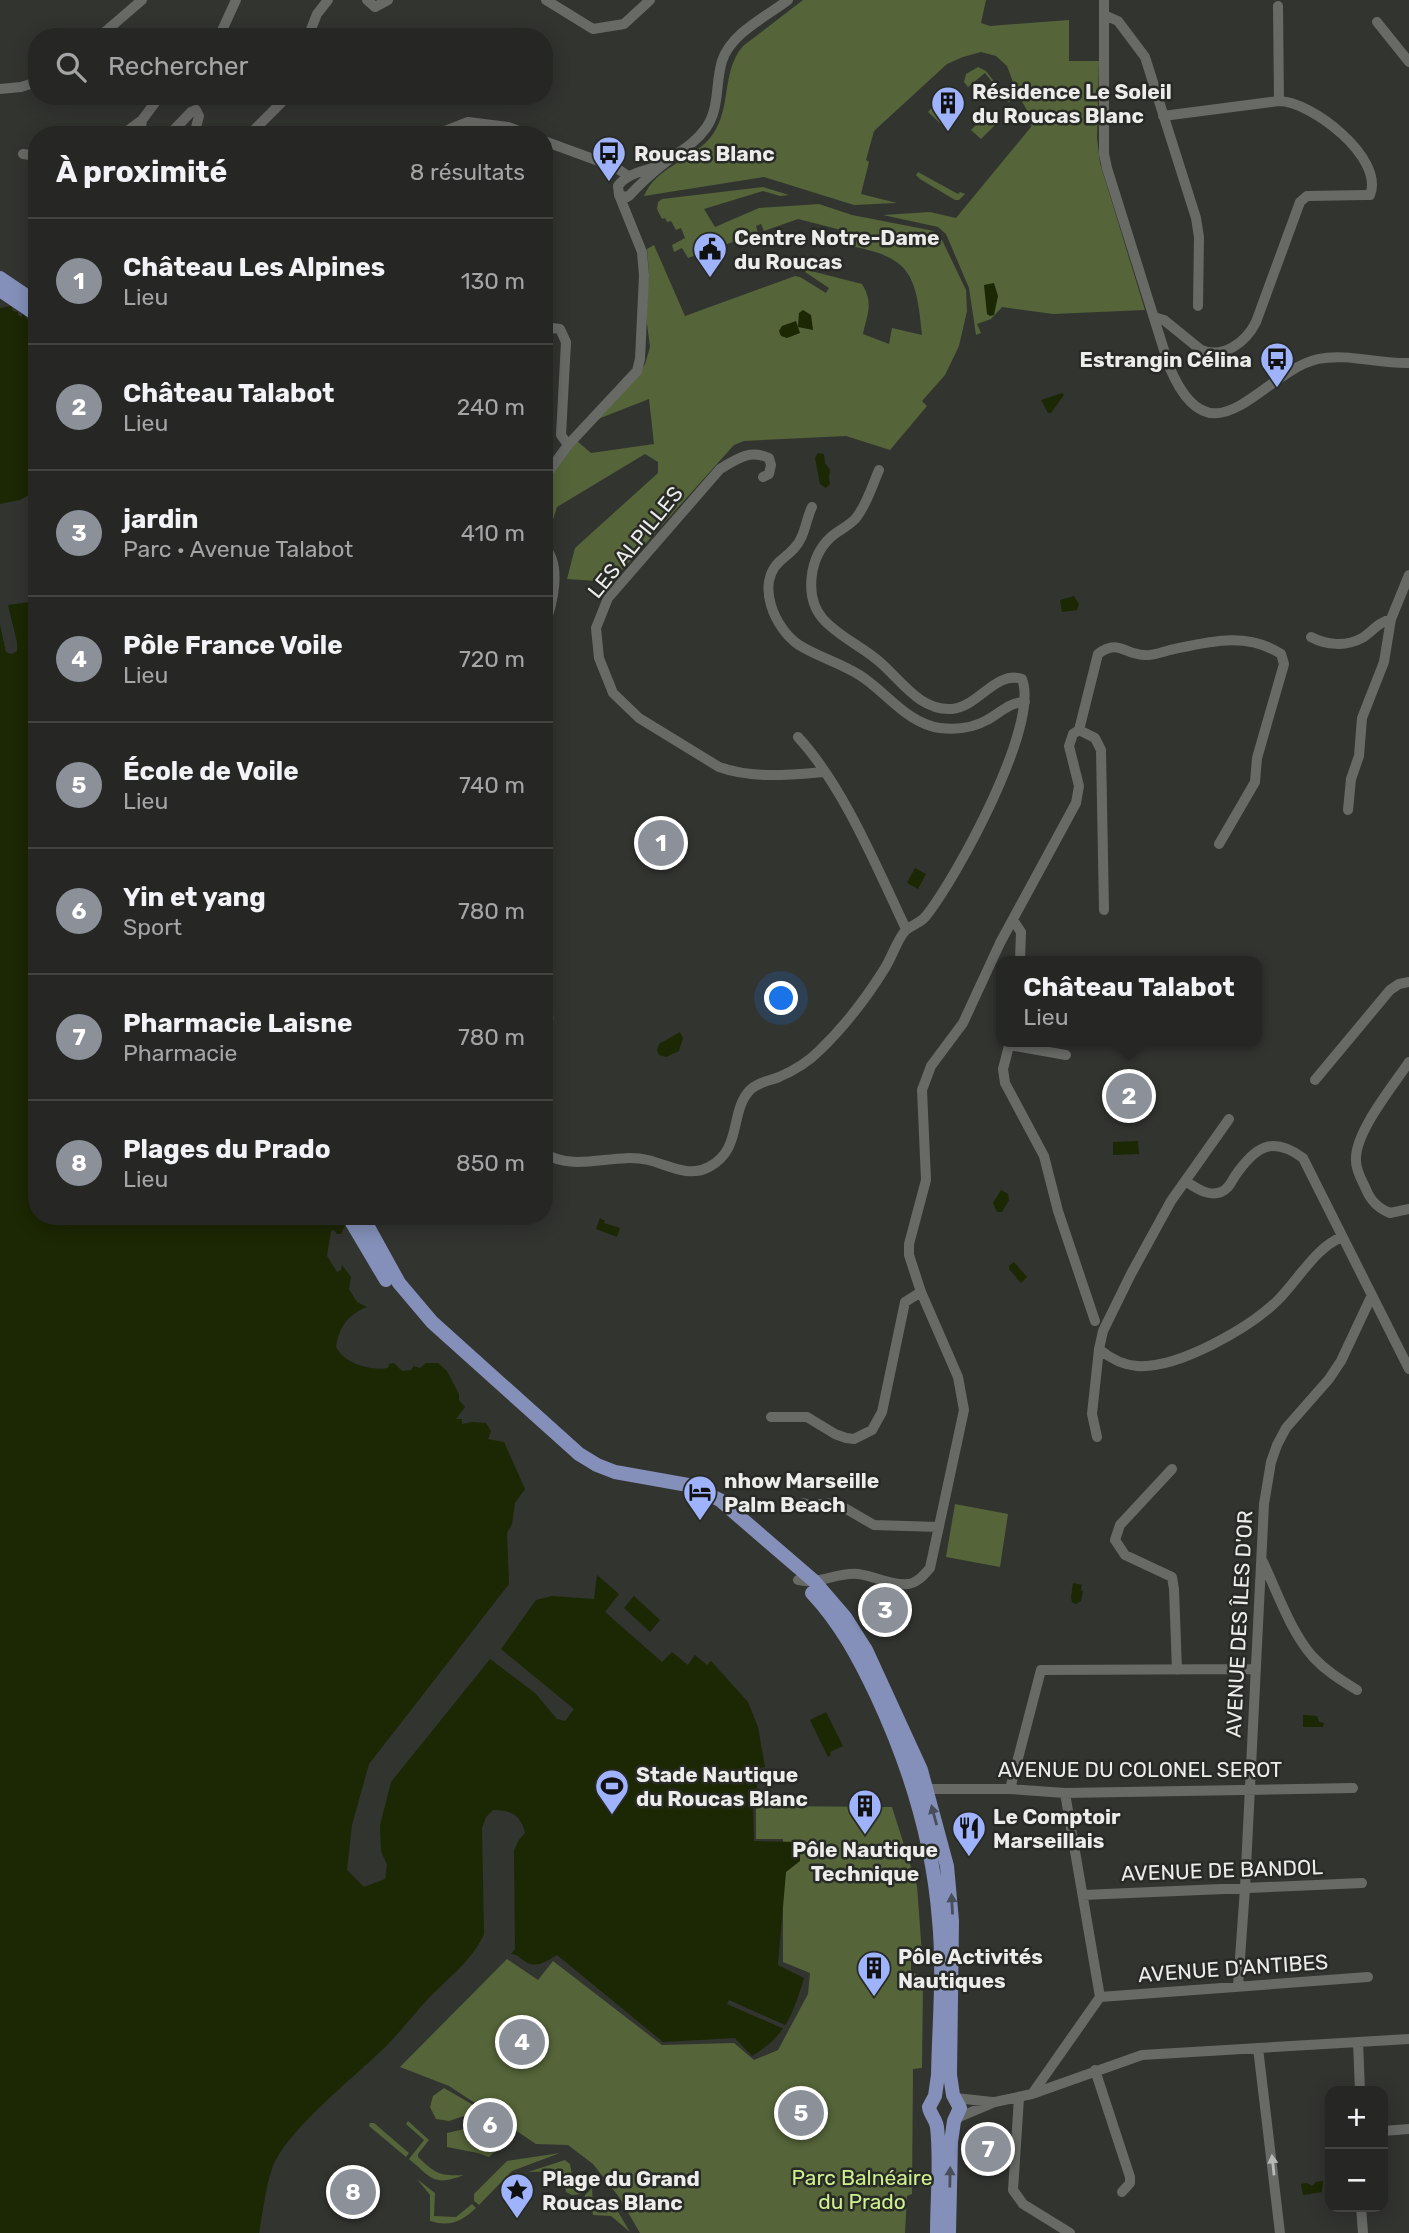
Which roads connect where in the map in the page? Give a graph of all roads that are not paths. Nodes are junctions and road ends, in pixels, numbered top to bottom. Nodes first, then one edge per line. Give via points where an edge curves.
1 (142, 0) edge
2 (236, 0) edge
3 (328, 0) edge
4 (367, 0) edge
5 (388, 0) edge
6 (546, 0) edge
7 (650, 0) edge
8 (788, 0) edge
9 (1104, 0) edge
10 (1278, 6) dead end
11 (1104, 15) junction
12 (1377, 22) dead end
13 (109, 28) edge
14 (223, 28) edge
15 (312, 28) edge
16 (1409, 62) edge
17 (28, 85) edge
18 (0, 89) edge
19 (1279, 101) junction
20 (153, 105) edge
21 (279, 105) edge
22 (1163, 116) junction
23 (142, 120) junction
24 (134, 126) edge
25 (141, 126) edge
26 (178, 126) edge
27 (196, 126) edge
28 (258, 126) edge
29 (458, 126) edge
30 (500, 126) edge
31 (553, 144) edge
32 (23, 154) dead end
33 (28, 155) edge
34 (663, 164) junction
35 (628, 176) junction
36 (619, 195) junction
37 (0, 278) edge
38 (0, 290) edge
39 (28, 297) edge
40 (1198, 306) dead end
41 (28, 309) edge
42 (1154, 317) junction
43 (553, 328) edge
44 (1409, 363) edge
45 (568, 445) junction
46 (553, 466) edge
47 (879, 470) dead end
48 (763, 477) dead end
49 (812, 507) dead end
50 (1409, 575) edge
51 (1391, 619) junction
52 (1311, 637) dead end
53 (1025, 702) junction
54 (1079, 730) junction
55 (798, 737) dead end
56 (824, 772) junction
57 (1348, 810) dead end
58 (1219, 844) dead end
59 (1104, 910) dead end
60 (1013, 920) junction
61 (906, 929) junction
62 (1000, 943) junction
63 (1020, 956) edge
64 (1409, 982) edge
65 (1008, 1047) edge
66 (1025, 1047) edge
67 (1066, 1055) dead end
68 (1409, 1062) edge
69 (1315, 1080) dead end
70 (1229, 1119) dead end
71 (553, 1157) edge
72 (1185, 1181) junction
73 (1409, 1209) edge
74 (362, 1225) edge
75 (362, 1225) edge
76 (1342, 1237) junction
77 (920, 1292) junction
78 (1372, 1295) junction
79 (1095, 1321) dead end
80 (1099, 1349) junction
81 (1409, 1369) edge
82 (771, 1417) dead end
83 (1097, 1437) dead end
84 (1172, 1469) dead end
85 (803, 1503) dead end
86 (939, 1527) junction
87 (1261, 1557) junction
88 (798, 1580) junction
89 (814, 1581) junction
90 (1255, 1669) junction
91 (1177, 1670) junction
92 (1357, 1690) dead end
93 (920, 1788) junction
94 (1353, 1788) dead end
95 (1010, 1789) junction
96 (1249, 1790) junction
97 (1065, 1793) junction
98 (1362, 1883) dead end
99 (1245, 1888) junction
100 (1083, 1895) junction
101 (1368, 1977) dead end
102 (1238, 1986) junction
103 (1100, 1997) junction
104 (1409, 2039) edge
105 (1358, 2042) junction
106 (1261, 2047) junction
107 (1056, 2062) junction
108 (1095, 2070) junction
109 (1062, 2083) junction
110 (1360, 2086) edge
111 (1032, 2094) junction
112 (935, 2096) junction
113 (954, 2097) junction
114 (1019, 2098) junction
115 (995, 2102) junction
116 (956, 2119) junction
117 (936, 2122) junction
118 (1409, 2129) edge
119 (1388, 2131) edge
120 (1122, 2192) dead end
121 (1361, 2212) edge
122 (937, 2233) edge
123 (949, 2233) edge
124 (1070, 2233) edge
125 (1280, 2233) edge
126 (1363, 2233) edge

1 - 13 street
2 - 14 street
3 - 15 street
4 - 5 street via 375,7
6 - 7 street via 593,29 624,24
8 - 34 street via 729,48 720,68 712,118 696,140
9 - 11 street
10 - 19 street
11 - 22 street via 1118,21 1142,51
11 - 42 street via 1104,154
12 - 16 street
17 - 18 street
19 - 22 street
19 - 42 street via 1303,108 1358,149 1371,172 1370,195 1307,196 1300,202 1252,331 1226,351 1201,350
20 - 23 street
21 - 28 street
22 - 40 street via 1196,218
23 - 24 street
23 - 25 street
26 - 27 street via 196,110
29 - 30 street via 468,122
31 - 35 street
32 - 33 street
34 - 35 street
34 - 36 street via 630,195
35 - 36 street via 618,186
36 - 45 street via 642,252 640,359 636,371
37 - 39 main road
38 - 41 main road
42 - 44 street via 1177,385 1189,401 1209,412 1236,409 1297,368 1320,359
43 - 45 street via 560,329 566,342 561,435
45 - 46 street
47 - 53 street via 854,521 819,550 812,574 812,604 834,630 883,664 920,701 953,709 970,704 1004,678 1014,676 1026,689
48 - 56 street, LES ALPILLES via 771,465 761,454 741,456 720,468 608,598 596,628 600,658 613,693 626,708 719,767 763,776
49 - 53 street via 802,538 780,561 770,586 771,609 791,639 857,673 900,709 928,725 975,726 1008,706
50 - 51 street
51 - 52 street via 1345,644
51 - 57 street via 1384,662 1362,718
53 - 61 street via 1008,767 947,887 924,919
54 - 58 street via 1098,654 1106,648 1144,656 1227,638 1269,646 1281,654 1284,664 1255,782
54 - 59 street via 1095,738 1101,750
54 - 60 street via 1069,746 1079,786 1076,803
55 - 56 street
56 - 61 street
60 - 62 street
60 - 63 street via 1021,932
61 - 71 street via 871,990 819,1051 745,1096 732,1142 717,1163 688,1172 630,1158 567,1163
62 - 63 street via 1011,941
62 - 77 street via 963,1023 932,1066 922,1090 926,1180 909,1244
64 - 69 street via 1390,990
65 - 79 street via 1005,1083 1044,1156
66 - 67 street
68 - 73 street via 1368,1124 1356,1160 1373,1202 1390,1213
70 - 72 street
72 - 76 street via 1203,1192 1219,1193 1228,1188 1254,1151 1273,1145 1290,1148 1303,1158
72 - 80 street via 1131,1274
74 - 88 main road via 391,1287 426,1329 573,1462 613,1481 702,1501
75 - 89 main road via 432,1322 579,1454 615,1472 706,1492
76 - 78 street
76 - 80 street via 1326,1246 1264,1312 1233,1334 1193,1353 1140,1367 1111,1359
77 - 82 street via 905,1302 881,1412 872,1430 846,1438 807,1417
77 - 86 street via 958,1377 964,1410
78 - 81 street
78 - 87 street, AVENUE DES ÎLES D'OR via 1329,1379 1276,1445 1264,1504
80 - 83 street via 1092,1415
84 - 91 street via 1120,1525 1115,1540 1125,1555 1171,1577
85 - 86 street via 836,1503 874,1525
86 - 89 street via 930,1568 911,1584 858,1574
87 - 90 street, AVENUE DES ÎLES D'OR
87 - 92 street via 1312,1656
88 - 89 street
88 - 93 main road via 853,1647
89 - 93 main road via 866,1650 908,1738
90 - 91 street
90 - 96 street, AVENUE DES ÎLES D'OR
91 - 95 street via 1041,1670
93 - 95 street, AVENUE DU COLONEL SEROT
93 - 112 main road via 940,1922
113 -> 93 main road via 950,2075 951,1895 947,1866
94 - 96 street, AVENUE DU COLONEL SEROT
95 - 97 street, AVENUE DU COLONEL SEROT
96 - 97 street, AVENUE DU COLONEL SEROT
96 - 99 street, AVENUE DES ÎLES D'OR
97 - 100 street
98 - 99 street, AVENUE DE BANDOL
99 - 100 street, AVENUE DE BANDOL
99 - 102 street, AVENUE DES ÎLES D'OR
100 - 103 street
101 - 102 street, AVENUE D'ANTIBES
102 - 103 street, AVENUE D'ANTIBES
103 - 107 street
104 - 105 street
105 - 106 street
105 - 110 street
106 - 108 street via 1155,2053
125 -> 106 street via 1261,2084
107 - 109 street
107 - 111 street
108 - 109 street
108 - 120 street via 1130,2177
109 - 111 street
111 - 114 street
112 - 113 main road via 946,2093
112 - 117 main road via 929,2107
113 - 115 street
113 - 116 main road via 960,2108
114 - 115 street
114 - 124 street via 1013,2190 1023,2204
115 - 116 street
116 - 117 main road
123 -> 116 main road via 951,2142
117 - 122 main road
118 - 119 street
121 - 126 street

